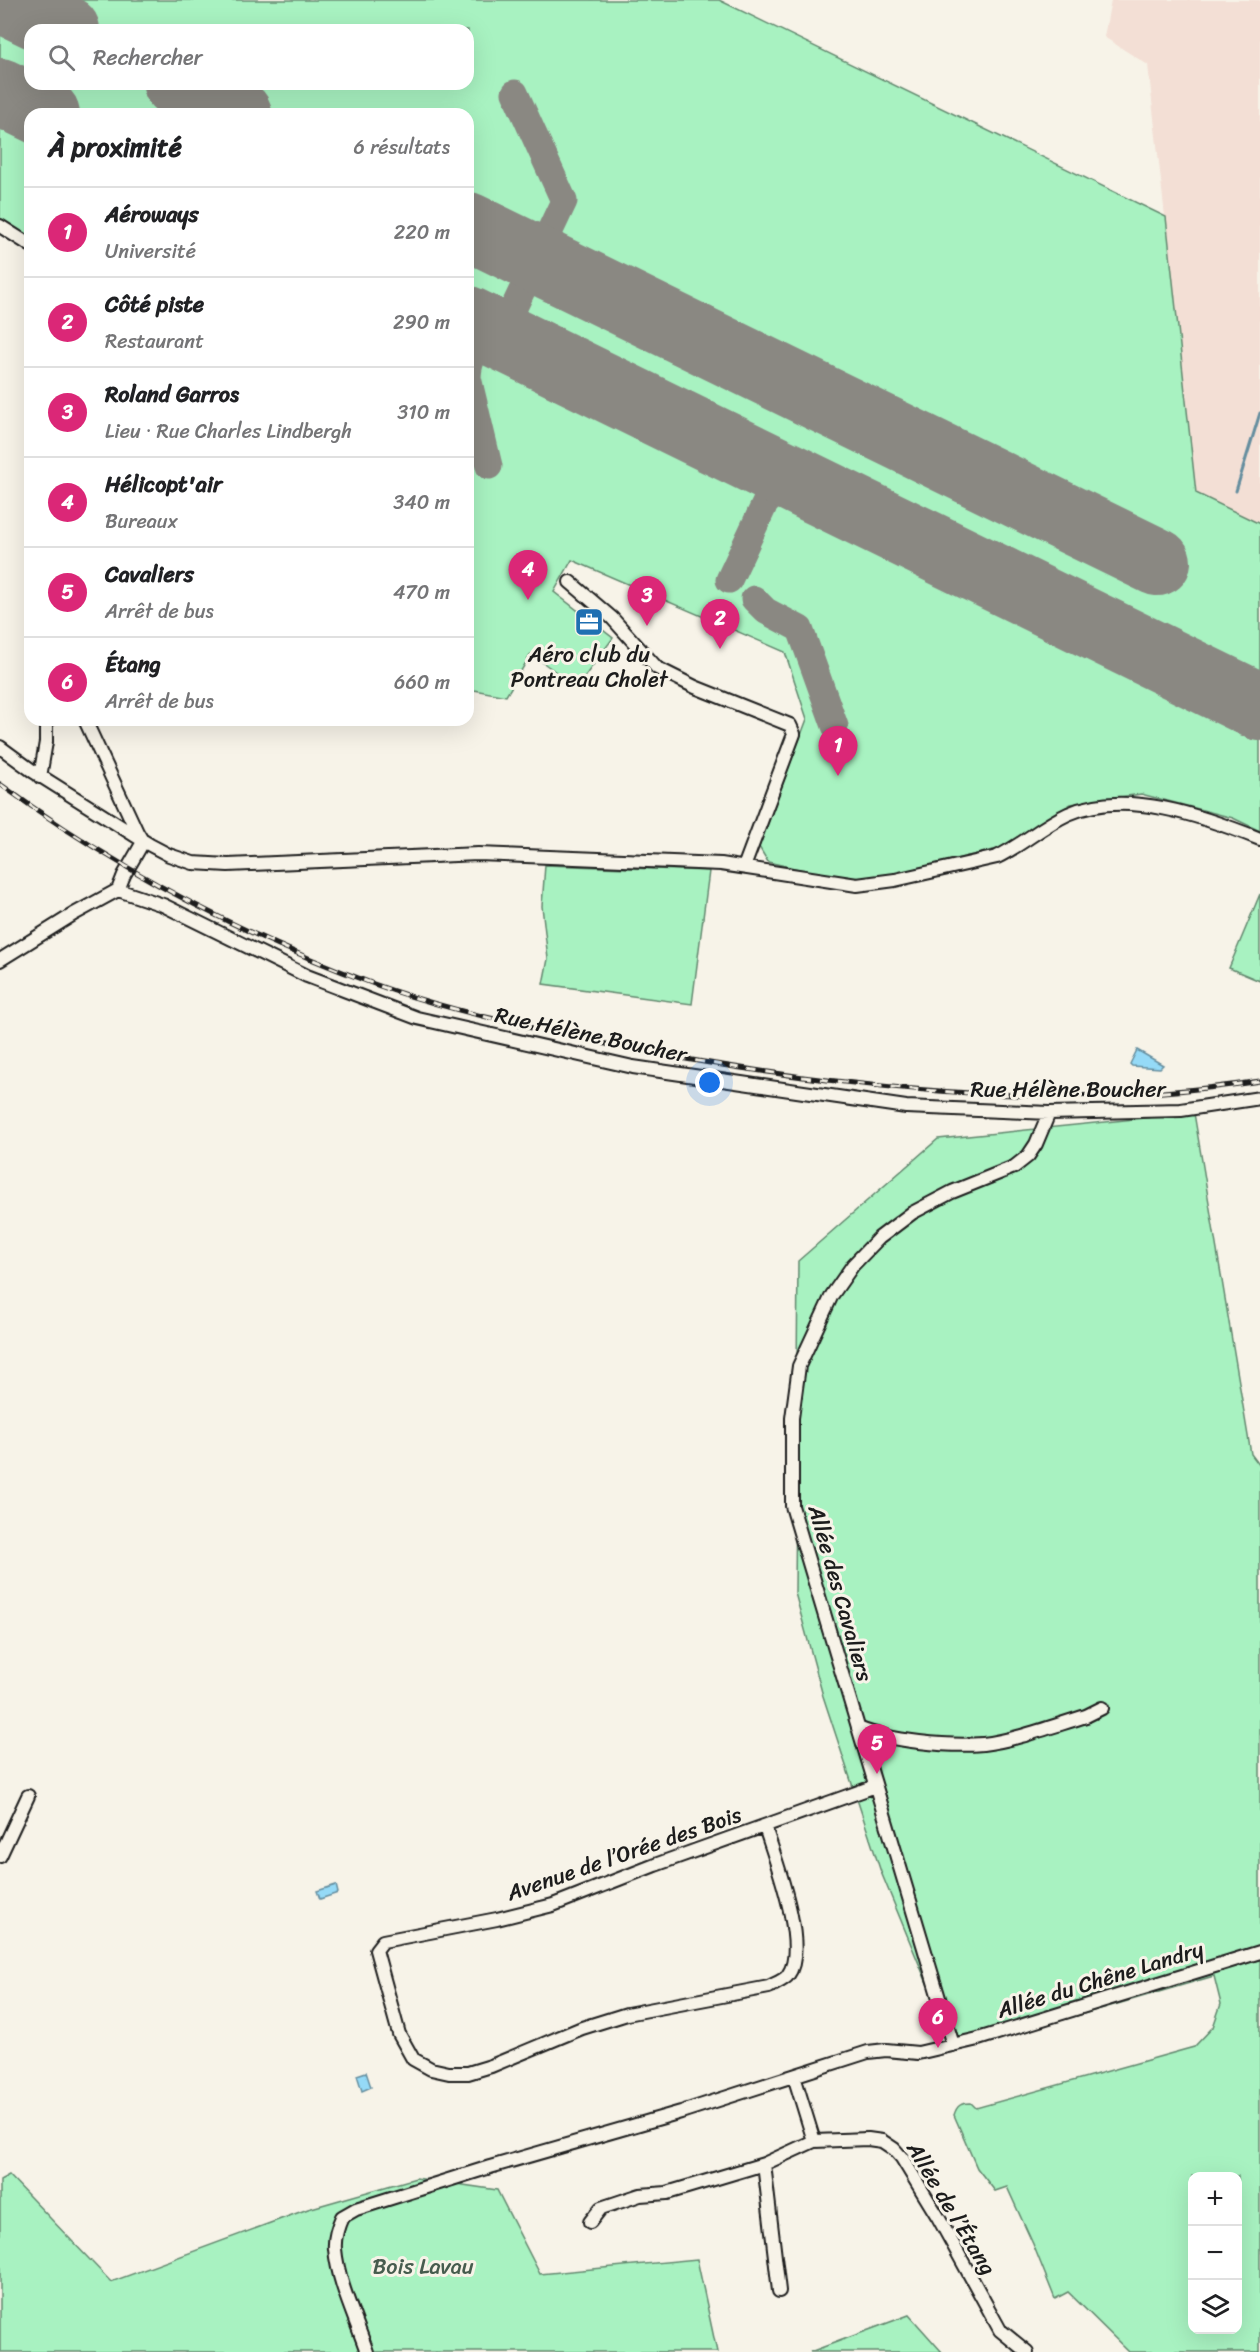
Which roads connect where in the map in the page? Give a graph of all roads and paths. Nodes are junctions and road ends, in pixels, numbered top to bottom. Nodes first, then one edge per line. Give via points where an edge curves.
1 (0, 226) edge
2 (24, 241) edge
3 (570, 582) dead end
4 (46, 726) edge
5 (87, 726) edge
6 (0, 747) edge
7 (40, 777) junction
8 (1260, 839) edge
9 (143, 842) junction
10 (744, 867) junction
11 (118, 890) junction
12 (0, 960) edge
13 (1260, 1098) edge
14 (1049, 1113) junction
15 (1102, 1708) dead end
16 (858, 1728) junction
17 (874, 1784) junction
18 (28, 1796) dead end
19 (765, 1827) junction
20 (0, 1856) edge
21 (1260, 1952) edge
22 (953, 2045) junction
23 (794, 2076) junction
24 (814, 2140) junction
25 (764, 2164) junction
26 (590, 2222) dead end
27 (779, 2291) dead end
28 (367, 2352) edge
29 (1027, 2352) edge

1 - 2 street
3 - 10 street via 612,618 657,668 790,724 794,734
4 - 7 street
5 - 9 street
6 - 7 street
7 - 9 street
8 - 10 street via 1225,825 1156,807 1107,803 1056,820 996,857 895,880 857,885 832,883
9 - 10 street via 193,863 228,865 478,854
9 - 11 street
11 - 12 street
11 - 14 street, Rue Hélène Boucher via 163,905 308,976 417,1018 633,1067 906,1107
13 - 14 street, Rue Hélène Boucher via 1181,1110
14 - 16 street, Allée des Cavaliers via 1036,1144 1014,1167 951,1192 912,1213 859,1258 832,1295 799,1366 792,1419 792,1506
15 - 16 street via 983,1744 908,1740
16 - 17 street, Allée des Cavaliers
17 - 19 street, Avenue de l’Orée des Bois
17 - 22 street, Allée des Cavaliers
18 - 20 street
19 - 19 street, Avenue de l’Orée des Bois via 553,1905 383,1941 376,1950 399,2034 413,2059 431,2069 468,2073 627,2014 769,1987 788,1975 794,1958 795,1928
21 - 22 street, Allée du Chêne Landry
22 - 23 street, Allée du Chêne Landry via 918,2053 868,2052
23 - 24 street
23 - 28 street, Allée du Chêne Landry via 419,2189 342,2217 335,2247
24 - 25 street
24 - 29 street, Allée de l’Étang via 868,2139 882,2141 894,2149 938,2217 1000,2330
25 - 26 street via 601,2208
25 - 27 street

